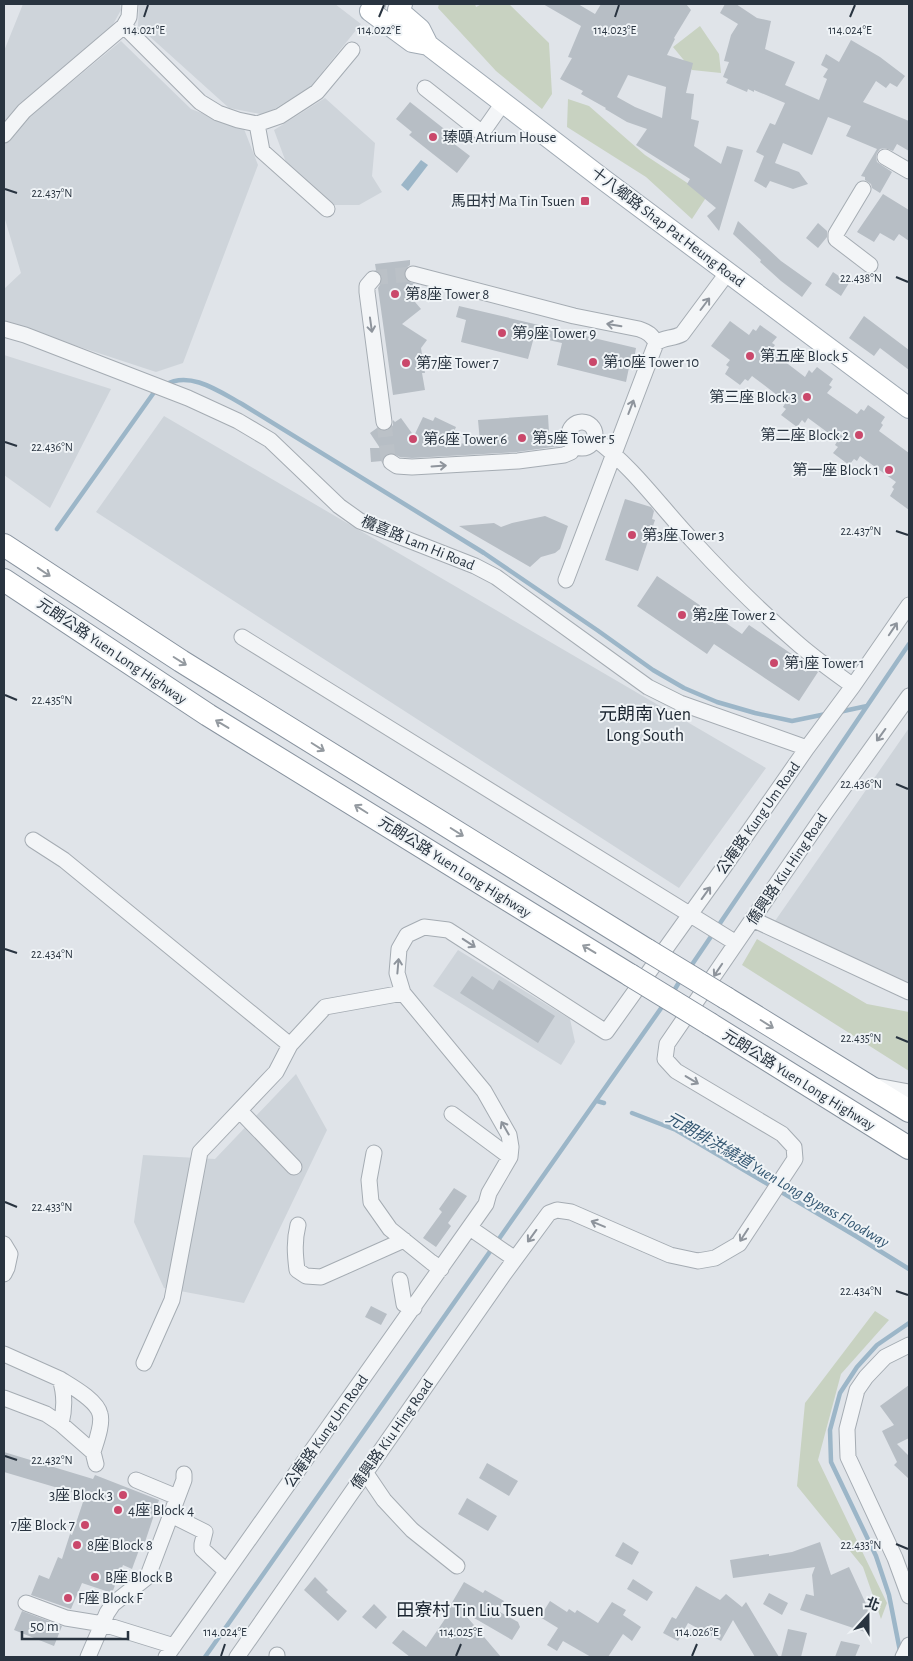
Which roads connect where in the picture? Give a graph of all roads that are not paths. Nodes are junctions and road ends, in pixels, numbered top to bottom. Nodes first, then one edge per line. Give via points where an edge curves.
1 (130, 4) edge
2 (369, 6) edge
3 (394, 10) edge
4 (124, 26) junction
5 (352, 50) dead end
6 (425, 88) dead end
7 (503, 103) junction
8 (257, 124) junction
9 (4, 135) edge
10 (885, 157) dead end
11 (909, 172) edge
12 (863, 189) dead end
13 (327, 209) dead end
14 (870, 265) dead end
15 (728, 272) junction
16 (413, 274) tunnel mouth
17 (373, 279) dead end
18 (4, 329) edge
19 (656, 343) junction
20 (909, 408) edge
21 (384, 422) tunnel mouth
22 (595, 438) junction
23 (575, 445) junction
24 (614, 453) junction
25 (391, 462) dead end
26 (4, 545) edge
27 (4, 580) edge
28 (566, 580) dead end
29 (909, 604) edge
30 (242, 637) dead end
31 (849, 692) junction
32 (909, 696) edge
33 (807, 748) junction
34 (33, 840) dead end
35 (691, 914) junction
36 (752, 919) junction
37 (736, 943) junction
38 (909, 992) edge
39 (403, 993) junction
40 (290, 1045) junction
41 (861, 1082) junction
42 (909, 1092) edge
43 (240, 1111) junction
44 (909, 1111) edge
45 (452, 1114) dead end
46 (909, 1148) edge
47 (374, 1153) dead end
48 (510, 1157) junction
49 (294, 1167) dead end
50 (298, 1225) dead end
51 (470, 1228) junction
52 (404, 1240) junction
53 (4, 1244) edge
54 (515, 1259) junction
55 (441, 1269) junction
56 (4, 1274) edge
57 (400, 1280) dead end
58 (414, 1308) junction
59 (909, 1345) edge
60 (4, 1354) edge
61 (144, 1363) dead end
62 (60, 1378) junction
63 (4, 1398) edge
64 (61, 1424) junction
65 (365, 1472) junction
66 (184, 1474) dead end
67 (136, 1480) dead end
68 (177, 1497) junction
69 (171, 1514) junction
70 (457, 1566) dead end
71 (226, 1571) junction
72 (909, 1596) edge
73 (26, 1603) dead end
74 (103, 1624) junction
75 (170, 1652) edge
76 (88, 1657) edge
77 (237, 1657) edge

1 - 4 street
2 - 3 main road, 十八鄉路 Shap Pat Heung Road
3 - 7 main road, 十八鄉路 Shap Pat Heung Road via 420,29 428,45
4 - 8 street via 200,102 218,113
4 - 9 street via 24,111
5 - 8 street via 318,92 280,116
6 - 7 street via 482,133
7 - 15 main road, 十八鄉路 Shap Pat Heung Road
8 - 13 street via 262,151
10 - 11 street
12 - 14 street via 836,239
19 -> 15 street via 682,334
15 - 20 main road, 十八鄉路 Shap Pat Heung Road
19 -> 16 street via 652,336 639,329 574,316
17 -> 21 street via 367,286 367,292
18 - 33 street, 欖喜路 Lam Hi Road via 133,376 238,421 270,440 339,506 360,521 496,577 648,687 680,703
24 -> 19 street
22 - 23 street via 587,447
22 - 23 street via 592,426 580,422 570,430 570,439
22 - 24 street
25 -> 23 street via 412,467 527,460 564,455
24 - 28 street
24 - 31 street via 737,588
26 -> 41 highway, 元朗公路 Yuen Long Highway, bridge via 181,661
46 -> 27 highway, 元朗公路 Yuen Long Highway, bridge via 208,715
31 -> 29 street, 公庵路 Kung Um Road
30 - 35 street
31 - 33 street, 公庵路 Kung Um Road
32 -> 36 street, 僑興路 Kiu Hing Road
35 -> 33 street, 公庵路 Kung Um Road
34 - 40 street via 64,860
35 - 37 street
39 -> 35 street, 公庵路 Kung Um Road via 397,973 399,949 407,935 424,927 448,930 606,1032
36 - 37 street, 僑興路 Kiu Hing Road
36 - 38 street
37 -> 54 street, 僑興路 Kiu Hing Road via 667,1044 665,1059 676,1071 782,1134 794,1147 795,1159 739,1244 715,1258 698,1261 670,1254 571,1212 557,1210 549,1213
39 - 40 street via 325,1007
48 -> 39 street via 509,1135 484,1091
40 - 43 street via 276,1072
41 - 42 street
41 - 44 highway, 元朗公路 Yuen Long Highway
43 - 49 street
43 - 61 street via 200,1152 172,1300
45 - 48 street
47 - 52 street via 369,1180 371,1202 390,1229
48 - 51 street, 公庵路 Kung Um Road
50 - 52 street via 294,1241 296,1263 298,1270 306,1276 321,1276
51 - 54 street
51 - 55 street, 公庵路 Kung Um Road
52 - 55 street
53 - 56 street via 10,1254
54 - 65 street, 僑興路 Kiu Hing Road
55 - 58 street, 公庵路 Kung Um Road
57 - 58 street via 404,1304
58 - 71 street, 公庵路 Kung Um Road
59 - 72 street via 885,1356 866,1377 857,1390 847,1429 848,1457
60 - 62 street
62 - 64 street via 64,1392
62 - 64 street via 93,1402 100,1414 94,1458
63 - 64 street via 46,1414
65 - 70 street via 384,1500 412,1530
65 - 77 street, 僑興路 Kiu Hing Road
66 - 68 street
67 - 68 street
68 - 69 street
69 - 71 street via 205,1532 202,1549
69 - 74 street via 146,1578 113,1604
71 - 75 street, 公庵路 Kung Um Road
73 - 74 street via 66,1618
74 - 75 street
74 - 76 street

